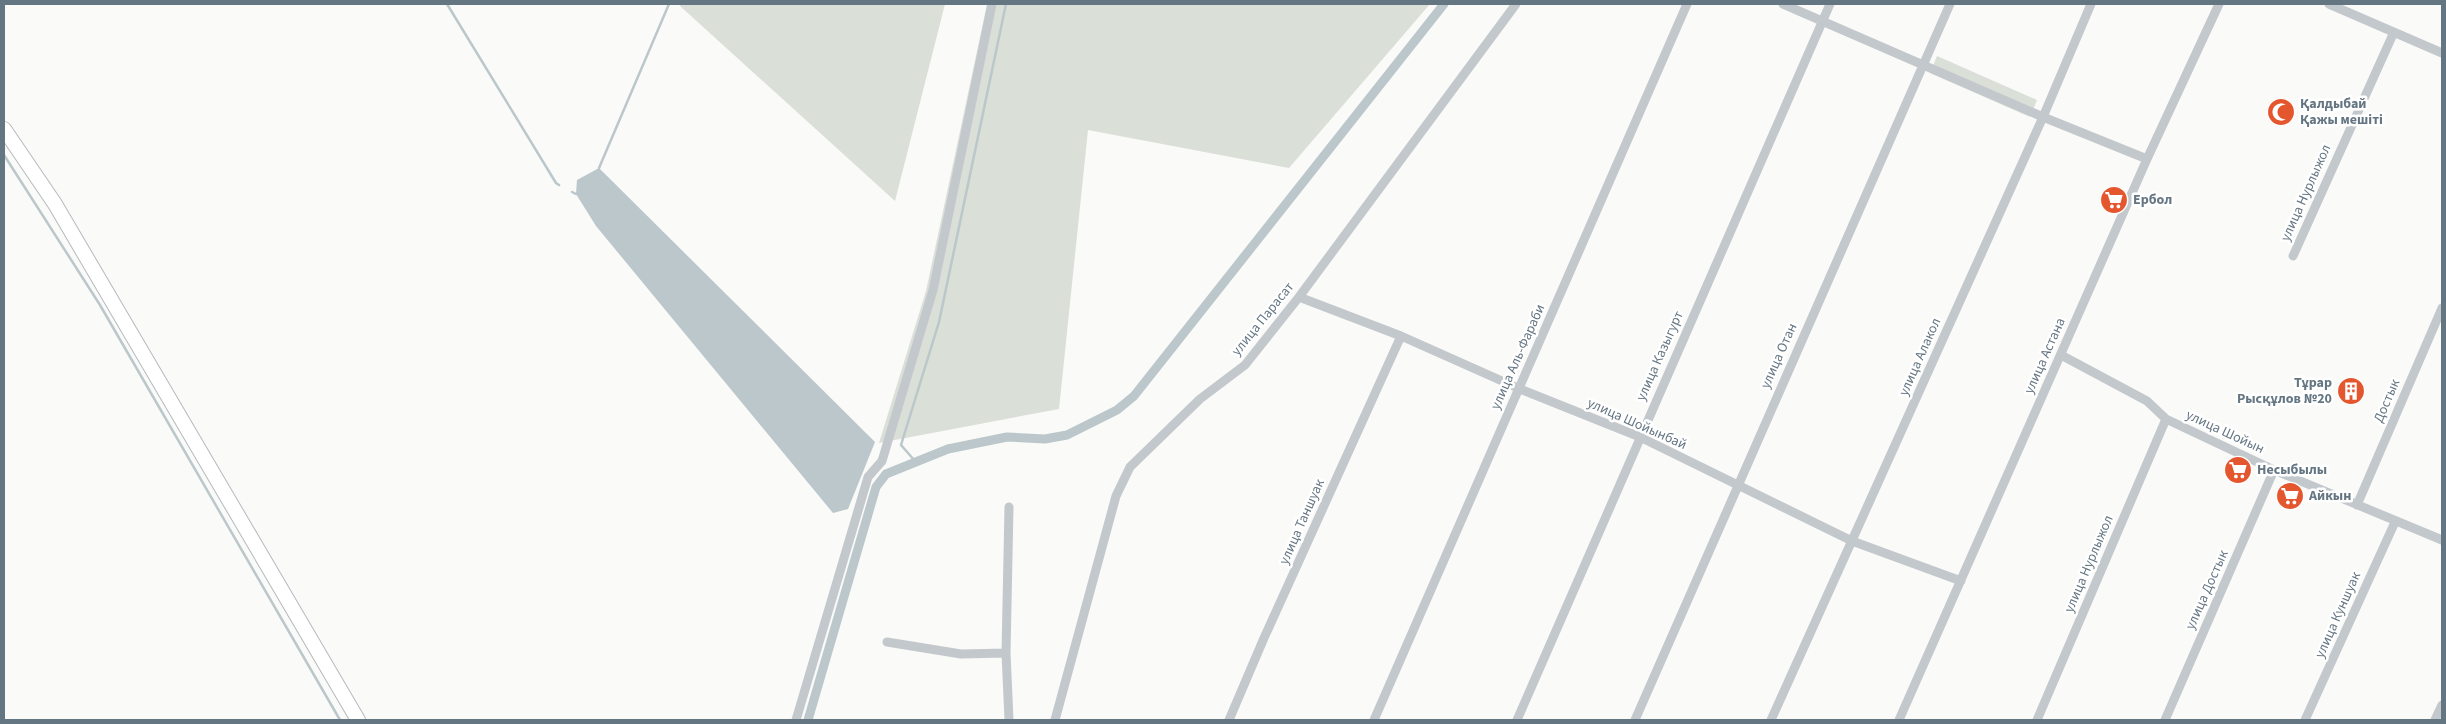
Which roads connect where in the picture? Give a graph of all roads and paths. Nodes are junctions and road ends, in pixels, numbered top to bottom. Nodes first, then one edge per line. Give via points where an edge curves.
1 (992, 4) edge
2 (1516, 4) edge
3 (1687, 4) edge
4 (1783, 4) edge
5 (1830, 4) edge
6 (1950, 4) edge
7 (2091, 4) edge
8 (2219, 4) edge
9 (2329, 4) edge
10 (2344, 7) edge
11 (1822, 21) junction
12 (2394, 32) junction
13 (2442, 53) edge
14 (1923, 65) junction
15 (2043, 117) junction
16 (4, 129) edge
17 (2147, 158) junction
18 (2293, 256) dead end
19 (1299, 297) junction
20 (2442, 308) edge
21 (1401, 336) junction
22 (2060, 354) junction
23 (1520, 389) junction
24 (2166, 419) junction
25 (1640, 437) junction
26 (2274, 470) junction
27 (1736, 486) junction
28 (2357, 505) junction
29 (1009, 507) dead end
30 (2395, 522) junction
31 (2442, 540) edge
32 (1852, 541) junction
33 (1961, 581) junction
34 (887, 642) dead end
35 (1006, 653) junction
36 (2442, 705) edge
37 (358, 720) edge
38 (796, 720) edge
39 (1009, 720) edge
40 (1055, 720) edge
41 (1229, 720) edge
42 (1374, 720) edge
43 (1517, 720) edge
44 (1635, 720) edge
45 (1771, 720) edge
46 (1899, 720) edge
47 (2038, 720) edge
48 (2165, 720) edge
49 (2305, 720) edge
50 (2436, 720) edge

1 - 38 street via 933,290 882,461 868,477
2 - 19 street, улица Парасат
3 - 23 street, улица Аль-Фараби
4 - 11 street
5 - 11 street, улица Казыгурт
6 - 14 street, улица Отан
7 - 15 street, улица Алакол
8 - 17 street, улица Астана
9 - 10 street
10 - 12 street
11 - 14 street
11 - 25 street, улица Казыгурт
12 - 13 street
12 - 18 street, улица Нурлыжол
14 - 15 street
14 - 27 street, улица Отан
15 - 17 street
15 - 32 street, улица Алакол
16 - 37 main road via 55,204
17 - 22 street, улица Астана
19 - 21 street, улица Шойынбай
19 - 40 street, улица Парасат via 1245,364 1200,399 1130,467 1116,496
20 - 28 street, Достык
21 - 23 street, улица Шойынбай
21 - 41 street, улица Таншуак
22 - 24 street, улица Шойын via 2147,401
22 - 33 street, улица Астана
23 - 25 street, улица Шойынбай
23 - 42 street, улица Аль-Фараби
24 - 26 street, улица Шойын
24 - 47 street, улица Нурлыжол
25 - 27 street, улица Шойынбай
25 - 43 street, улица Казыгурт
26 - 28 street, улица Шойын
26 - 48 street, улица Достык
27 - 32 street, улица Шойынбай
27 - 44 street, улица Отан
28 - 30 street, улица Шойын
29 - 35 street
30 - 31 street, улица Шойын
30 - 49 street, улица Куншуак
32 - 33 street, улица Шойынбай
32 - 45 street, улица Алакол
33 - 46 street, улица Астана
34 - 35 street via 961,654
35 - 39 street
36 - 50 street

